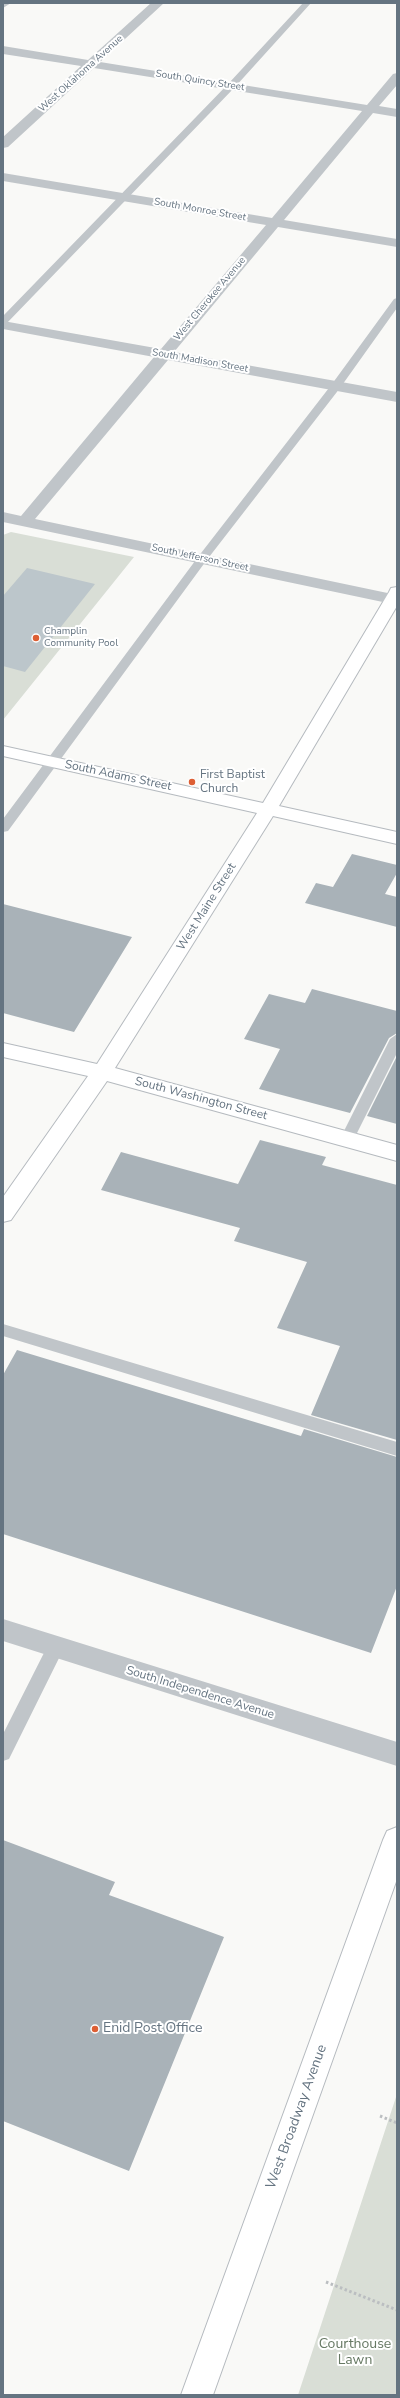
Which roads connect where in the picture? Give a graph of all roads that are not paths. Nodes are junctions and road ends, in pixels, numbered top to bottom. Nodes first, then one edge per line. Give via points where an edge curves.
1 (7, 3) edge
2 (158, 3) edge
3 (307, 3) edge
4 (3, 6) edge
5 (3, 50) edge
6 (92, 64) junction
7 (397, 77) edge
8 (232, 85) junction
9 (371, 108) junction
10 (397, 113) edge
11 (3, 144) edge
12 (3, 177) edge
13 (125, 197) junction
14 (274, 222) junction
15 (397, 243) edge
16 (397, 301) edge
17 (3, 324) edge
18 (164, 354) junction
19 (336, 386) junction
20 (397, 397) edge
21 (3, 517) edge
22 (24, 522) junction
23 (202, 559) junction
24 (396, 597) edge
25 (3, 751) edge
26 (51, 762) junction
27 (269, 808) junction
28 (3, 828) edge
29 (397, 838) edge
30 (397, 1039) edge
31 (3, 1050) edge
32 (102, 1072) junction
33 (347, 1139) junction
34 (397, 1153) edge
35 (3, 1214) edge
36 (3, 1330) edge
37 (397, 1450) edge
38 (3, 1630) edge
39 (55, 1648) junction
40 (3, 1753) edge
41 (397, 1754) edge
42 (397, 1840) edge
43 (197, 2395) edge

1 - 4 lane
2 - 6 street, West Oklahoma Avenue
3 - 8 lane
5 - 6 street, South Quincy Street
6 - 8 street, South Quincy Street
6 - 11 street, West Oklahoma Avenue
7 - 9 street, West Cherokee Avenue
8 - 9 street, South Quincy Street
8 - 13 lane
9 - 10 street, South Quincy Street
9 - 14 street, West Cherokee Avenue
12 - 13 street, South Monroe Street
13 - 14 street, South Monroe Street
13 - 17 lane
14 - 15 street, South Monroe Street
14 - 18 street, West Cherokee Avenue
16 - 19 lane
17 - 18 street, South Madison Street
18 - 19 street, South Madison Street
18 - 22 street, West Cherokee Avenue
19 - 20 street, South Madison Street
19 - 23 lane
21 - 22 street, South Jefferson Street
22 - 23 street, South Jefferson Street
23 - 24 street, South Jefferson Street
23 - 26 lane
24 - 27 main road, West Maine Street
25 - 26 main road, South Adams Street
26 - 27 main road, South Adams Street
26 - 28 lane
27 - 29 main road, South Adams Street
27 - 32 main road, West Maine Street
30 - 33 lane
31 - 32 main road, South Washington Street
32 - 33 main road, South Washington Street
32 - 35 main road, West Maine Street
33 - 34 main road, South Washington Street
36 - 37 lane
38 - 39 street, South Independence Avenue
39 - 40 lane
39 - 41 street, South Independence Avenue
42 - 43 main road, West Broadway Avenue

